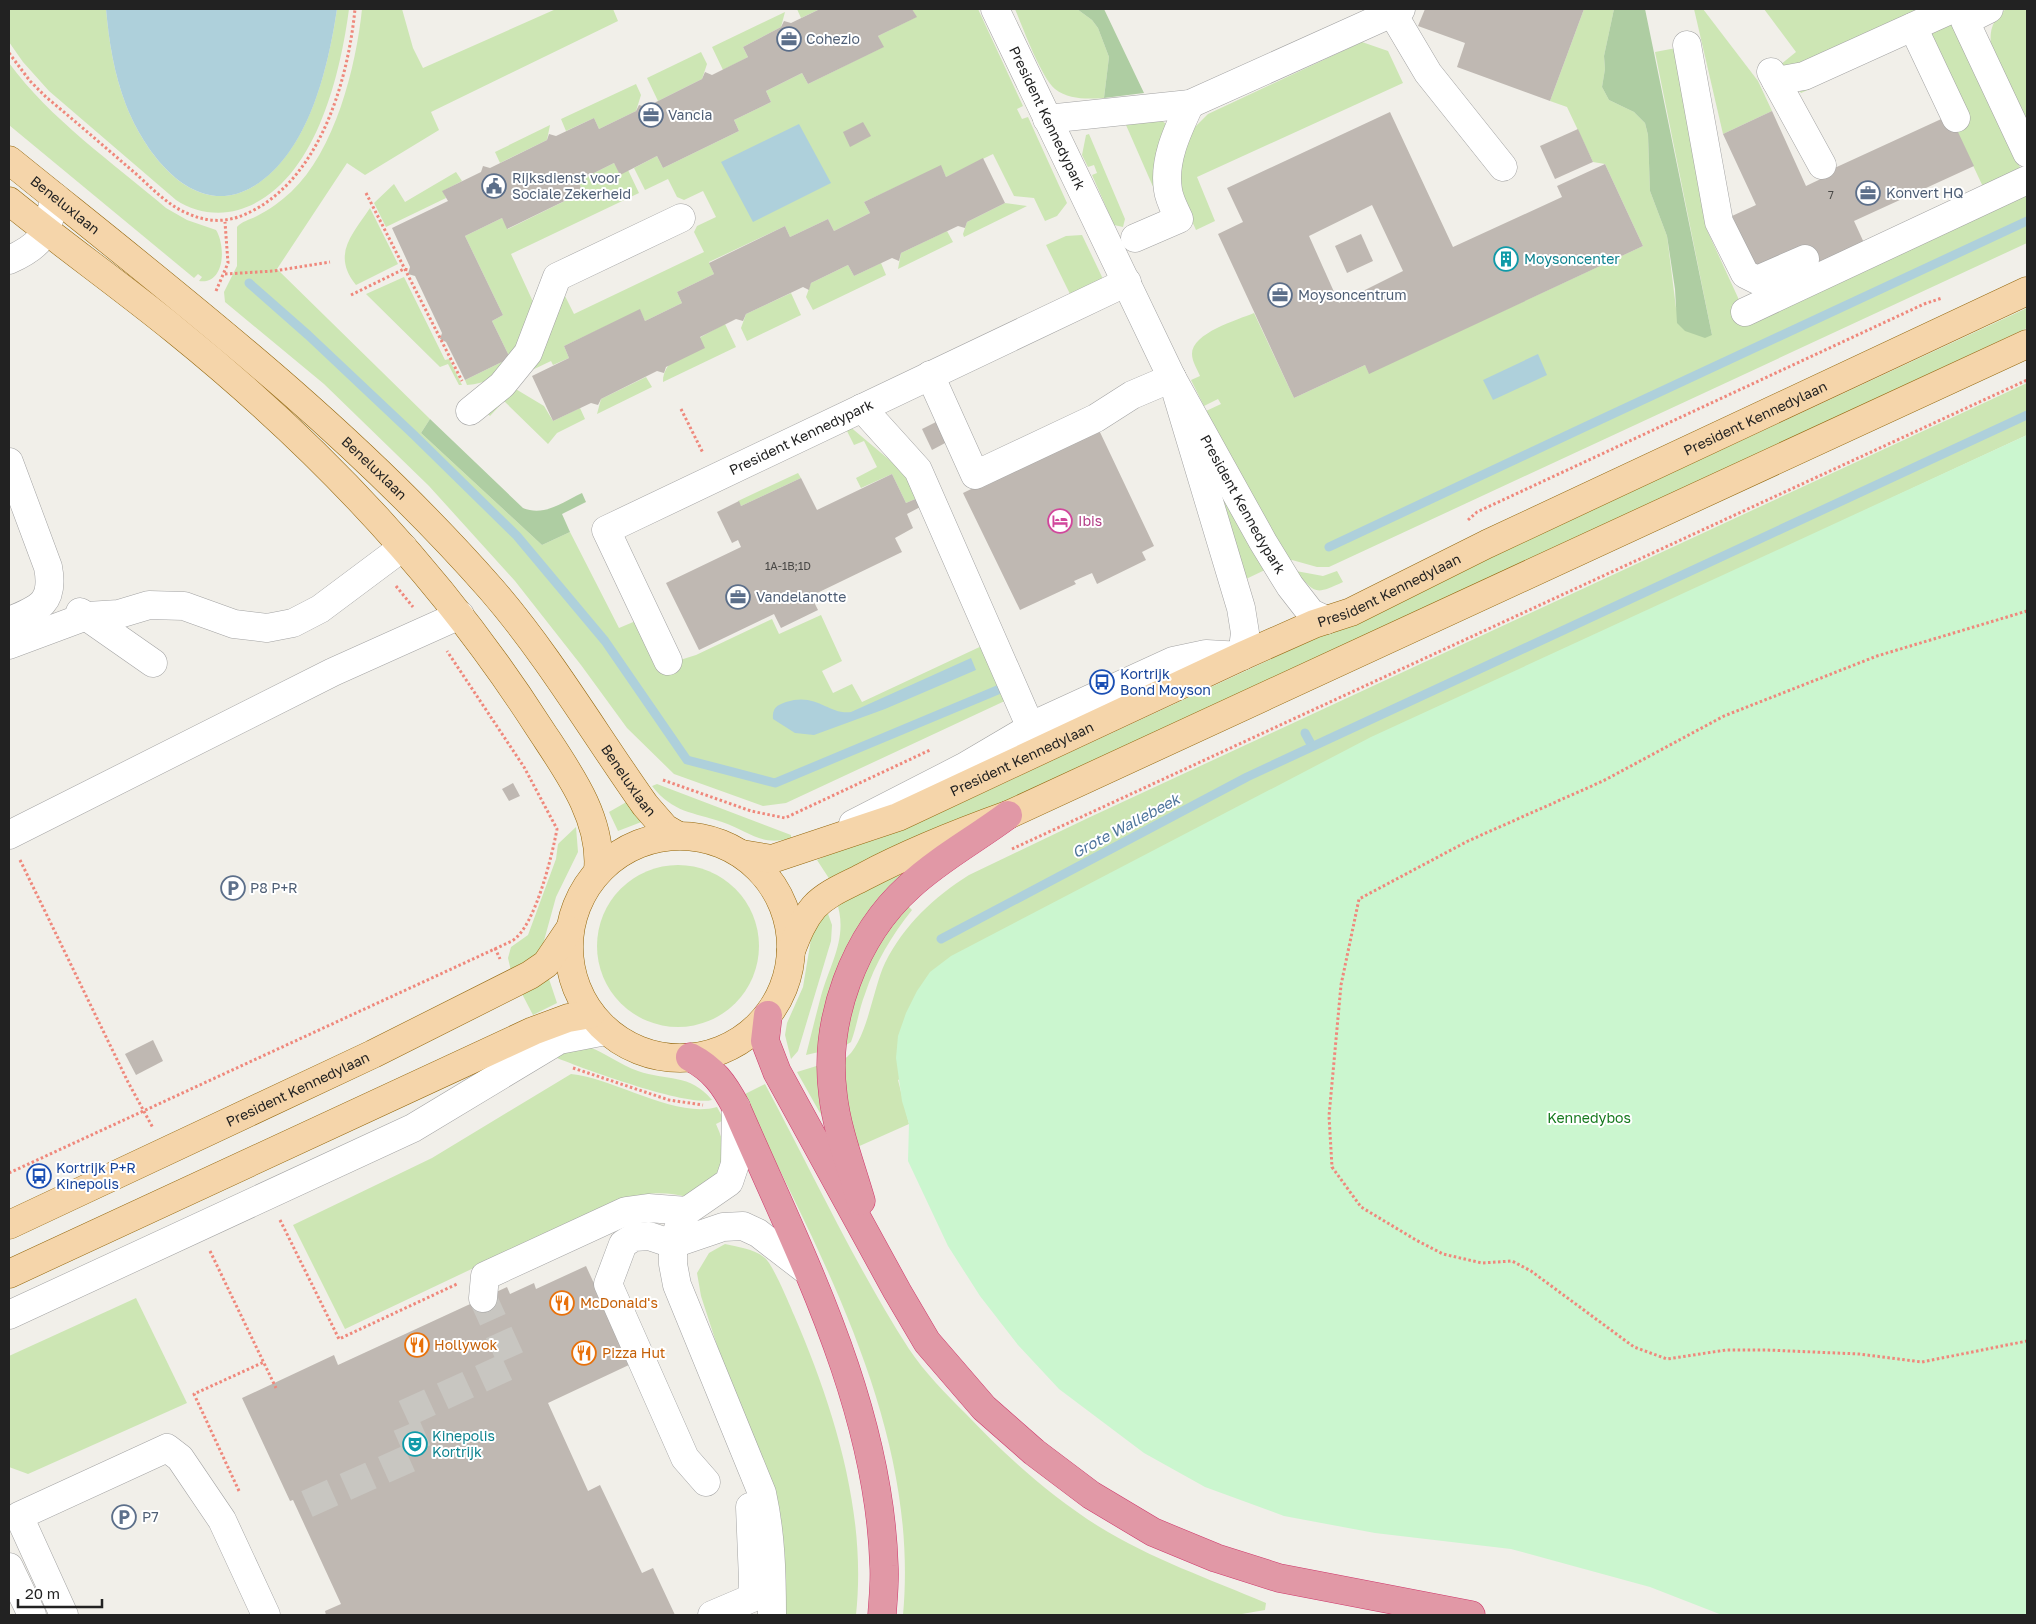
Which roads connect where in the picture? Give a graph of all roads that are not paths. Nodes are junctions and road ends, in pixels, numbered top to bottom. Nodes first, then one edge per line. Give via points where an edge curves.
1 (995, 9) edge
2 (1989, 9) edge
3 (1397, 11) edge
4 (1959, 13) edge
5 (1913, 27) junction
6 (1687, 45) dead end
7 (1190, 104) junction
8 (1956, 118) dead end
9 (1047, 119) junction
10 (2027, 153) edge
11 (9, 160) edge
12 (1822, 165) dead end
13 (1503, 167) dead end
14 (2027, 180) edge
15 (55, 197) junction
16 (12, 209) edge
17 (681, 218) dead end
18 (46, 232) junction
19 (1135, 238) dead end
20 (1805, 259) dead end
21 (9, 260) edge
22 (1126, 282) junction
23 (2027, 291) edge
24 (1745, 312) dead end
25 (2027, 344) edge
26 (930, 375) junction
27 (1172, 378) junction
28 (862, 408) junction
29 (470, 411) road end
30 (9, 462) edge
31 (403, 547) junction
32 (49, 594) junction
33 (460, 615) junction
34 (86, 616) junction
35 (1326, 620) junction
36 (9, 621) edge
37 (9, 645) edge
38 (1242, 656) junction
39 (668, 661) dead end
40 (153, 663) dead end
41 (1031, 728) junction
42 (1008, 814) junction
43 (677, 835) junction
44 (13, 845) edge
45 (805, 849) junction
46 (742, 854) junction
47 (598, 871) junction
48 (569, 930) junction
49 (791, 951) junction
50 (768, 1015) junction
51 (599, 1022) junction
52 (690, 1057) junction
53 (736, 1107) junction
54 (687, 1211) junction
55 (9, 1225) edge
56 (584, 1230) junction
57 (673, 1244) junction
58 (875, 1251) junction
59 (616, 1257) junction
60 (806, 1270) junction
61 (9, 1274) edge
62 (483, 1298) tunnel mouth
63 (9, 1316) edge
64 (739, 1432) junction
65 (706, 1482) dead end
66 (9, 1567) edge
67 (753, 1580) junction
68 (772, 1608) edge
69 (32, 1615) edge
70 (64, 1615) edge
71 (266, 1615) edge
72 (712, 1615) edge
73 (882, 1615) edge
74 (1471, 1615) edge

1 - 9 street, President Kennedypark
2 - 4 street
3 - 7 street
3 - 13 street via 1428,73
4 - 5 street
4 - 10 street
5 - 8 street
5 - 12 street via 1804,76 1773,77
6 - 20 street via 1719,222 1745,274 1757,280
7 - 9 street
7 - 19 street via 1174,138 1168,164 1168,190 1179,219
9 - 22 street, President Kennedypark
11 - 15 main road, Beneluxlaan
14 - 24 street
15 - 16 street
15 - 18 street
15 - 43 main road, Beneluxlaan via 210,320 296,394 407,499 491,589 645,806 665,828
16 - 18 main road
17 - 29 street via 557,278 528,353 502,385
18 - 21 street via 26,252
18 - 31 main road via 176,330 258,402
22 - 26 street, President Kennedypark
22 - 27 street, President Kennedypark
23 - 35 main road, President Kennedylaan via 1487,544 1351,612
25 - 42 main road
26 - 27 street via 975,475
26 - 28 street, President Kennedypark
27 - 35 street, President Kennedypark via 1290,586 1311,613
27 - 38 street, President Kennedypark via 1241,608 1245,633
28 - 39 street, President Kennedypark via 606,530
28 - 41 street via 918,470
30 - 32 street via 48,567
31 - 33 main road
31 - 34 street via 320,609 293,623 267,628 234,624 184,606 149,605 119,614
32 - 34 street
32 - 36 street via 36,610
33 - 44 street via 284,697
33 - 47 main road via 519,696 589,813 598,842
34 - 37 street
34 - 40 street
35 - 38 main road, President Kennedylaan
38 - 41 street via 1206,654 1172,661
38 - 45 main road, President Kennedylaan via 898,817
41 - 45 street via 964,767
42 - 49 main road via 938,840 828,895 804,920
42 - 58 highway via 937,864 891,906 855,962 838,1010 832,1056 832,1095
43 - 46 main road via 699,837
43 - 47 main road via 634,845 614,856
45 - 46 main road, President Kennedylaan via 772,859
46 - 49 main road via 759,869 777,893 790,928
47 - 48 main road via 581,895
48 - 51 main road via 572,974 579,995
48 - 55 main road, President Kennedylaan via 546,964 530,975 373,1054
49 - 50 main road via 788,974
50 - 52 main road via 733,1044 712,1053
50 - 58 highway via 765,1032 767,1050
51 - 52 main road via 624,1043 645,1052 667,1057
51 - 61 main road via 568,1018 533,1031
51 - 63 street via 559,1040 413,1128
52 - 53 highway via 714,1073
53 - 54 street via 735,1164 729,1182
53 - 60 highway
54 - 56 street via 648,1208 626,1211
54 - 57 street
56 - 59 street via 607,1242
56 - 62 street via 485,1276
57 - 59 street via 649,1236 634,1236 623,1244
57 - 60 street via 723,1227 743,1226 758,1233
57 - 64 street via 677,1285
58 - 74 highway via 927,1342 984,1408 1034,1452 1091,1495 1153,1532 1216,1558 1279,1578
59 - 65 street via 608,1284 685,1458
60 - 73 highway via 837,1343 867,1442 879,1508 884,1567
64 - 67 street via 750,1507
64 - 68 street via 762,1493 769,1525
66 - 69 street
67 - 68 street
67 - 72 street via 752,1598
70 - 71 street via 19,1516 167,1448 180,1458 222,1520

